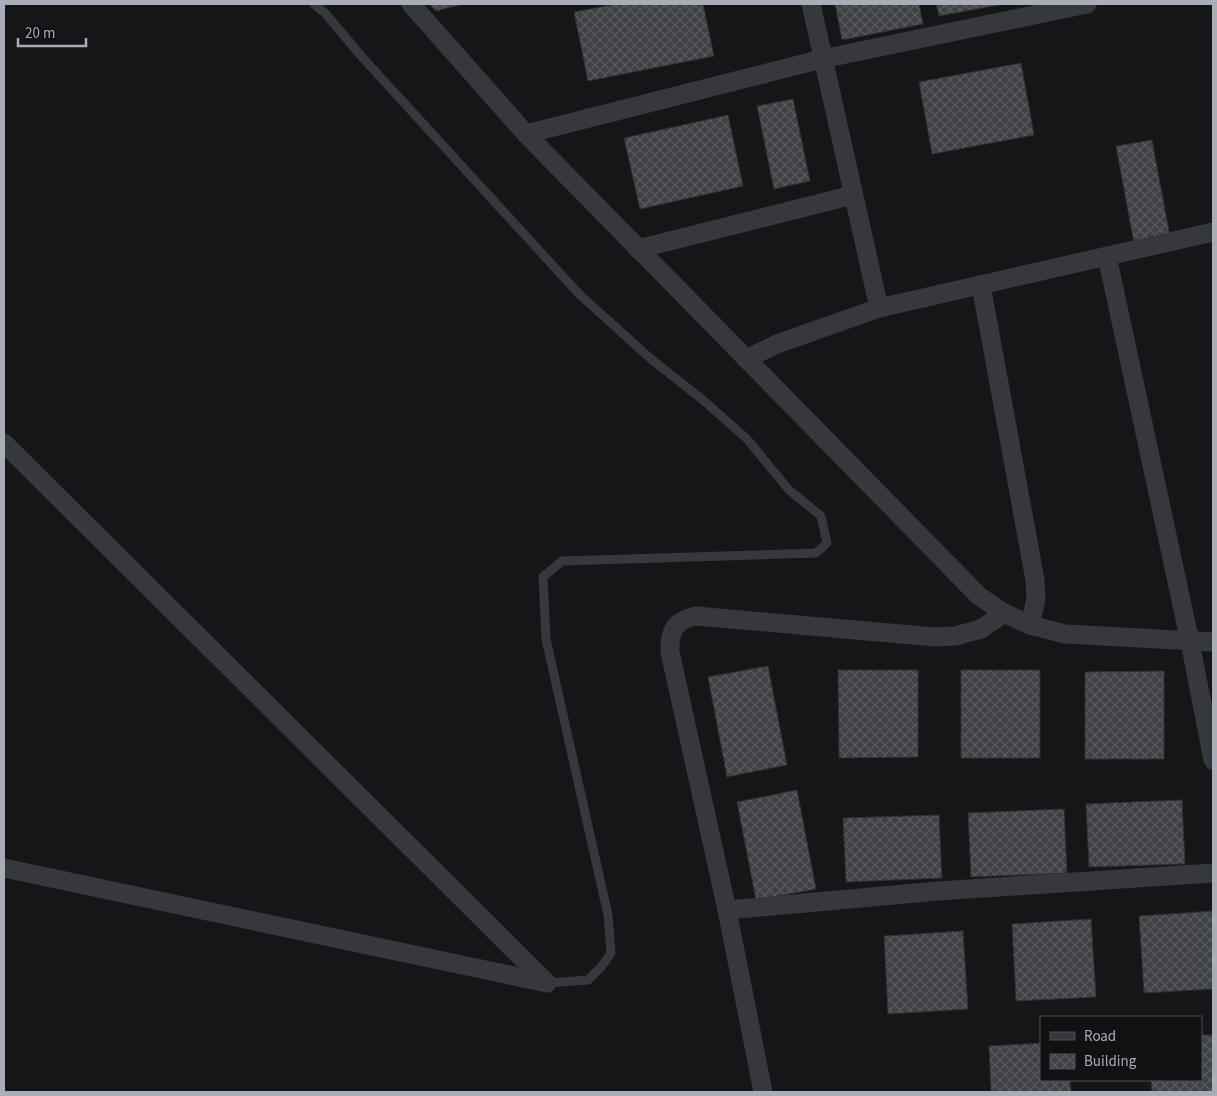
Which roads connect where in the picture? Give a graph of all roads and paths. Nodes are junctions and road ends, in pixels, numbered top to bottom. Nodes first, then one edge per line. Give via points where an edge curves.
1 (314, 4) edge
2 (411, 4) edge
3 (811, 4) edge
4 (1087, 4) edge
5 (822, 58) junction
6 (526, 134) junction
7 (853, 195) junction
8 (1213, 232) edge
9 (638, 249) junction
10 (1107, 256) junction
11 (981, 285) junction
12 (879, 308) junction
13 (746, 359) junction
14 (4, 443) edge
15 (1004, 614) junction
16 (1030, 625) junction
17 (1190, 642) junction
18 (1213, 642) edge
19 (1213, 760) edge
20 (4, 868) edge
21 (1213, 873) edge
22 (727, 910) junction
23 (547, 983) junction
24 (763, 1092) edge

1 - 23 lane via 579,294 747,439 790,490 821,516 827,543 816,553 562,561 543,576 546,639 608,915 610,953 588,980
2 - 6 street
3 - 5 street
4 - 5 street
5 - 6 street
5 - 7 street
6 - 9 street
7 - 9 street
7 - 12 street
8 - 10 street
9 - 13 street
10 - 11 street
10 - 17 street
11 - 12 street
11 - 16 street via 1035,580 1036,599
12 - 13 street via 776,344
13 - 15 street via 955,573
14 - 23 street
15 - 16 street
15 - 22 street via 981,629 935,638 696,616 678,623 669,640 670,652
16 - 17 street via 1065,634
17 - 18 street
17 - 19 street
20 - 23 street
21 - 22 street via 938,891
22 - 24 street

